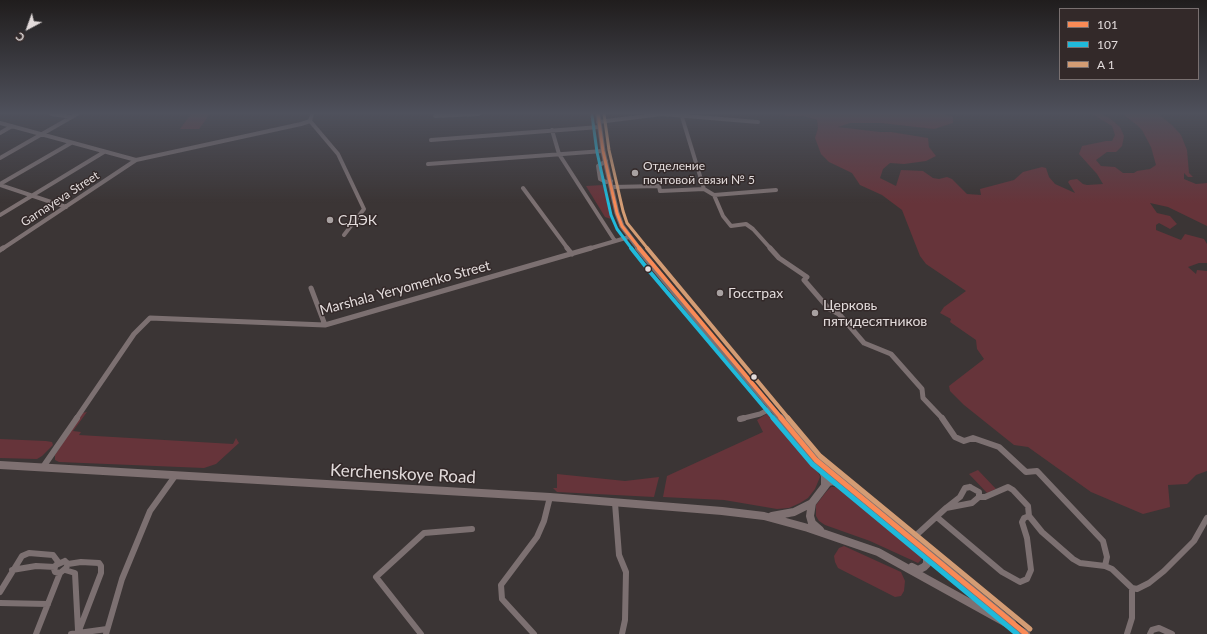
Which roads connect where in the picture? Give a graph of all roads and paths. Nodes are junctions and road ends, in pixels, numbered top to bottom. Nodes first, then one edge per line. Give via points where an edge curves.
1 (26, 144) edge
2 (70, 144) edge
3 (73, 144) edge
4 (209, 144) edge
5 (329, 144) edge
6 (556, 144) edge
7 (602, 144) edge
8 (690, 144) edge
9 (603, 151) junction
10 (104, 152) junction
11 (559, 154) junction
12 (0, 158) edge
13 (136, 160) junction
14 (606, 161) junction
15 (428, 164) dead end
16 (612, 184) junction
17 (0, 185) edge
18 (523, 188) dead end
19 (704, 189) junction
20 (776, 190) dead end
21 (32, 195) junction
22 (714, 195) junction
23 (66, 207) junction
24 (0, 215) edge
25 (344, 235) dead end
26 (629, 237) junction
27 (615, 241) junction
28 (0, 250) edge
29 (572, 254) junction
30 (311, 288) dead end
31 (325, 324) junction
32 (772, 408) junction
33 (740, 419) dead end
34 (816, 460) junction
35 (0, 465) edge
36 (42, 467) junction
37 (175, 476) junction
38 (825, 484) junction
39 (852, 490) junction
40 (979, 497) junction
41 (550, 498) junction
42 (615, 502) junction
43 (812, 504) junction
44 (946, 508) junction
45 (764, 516) junction
46 (1029, 516) junction
47 (935, 518) junction
48 (1207, 518) edge
49 (472, 529) dead end
50 (842, 539) junction
51 (912, 539) junction
52 (927, 552) junction
53 (905, 566) junction
54 (1105, 566) junction
55 (61, 567) junction
56 (12, 570) junction
57 (1132, 588) junction
58 (0, 592) edge
59 (0, 603) edge
60 (48, 604) junction
61 (107, 631) edge
62 (74, 633) edge
63 (36, 634) edge
64 (421, 634) edge
65 (534, 634) edge
66 (622, 634) edge
67 (1026, 634) edge
68 (1127, 634) edge
69 (1150, 634) edge
70 (1172, 634) edge

1 - 12 street
2 - 17 street
3 - 10 street
4 - 13 street, Garnayeva Street
5 - 25 street via 338,154 364,209
6 - 11 street
7 - 9 main road
8 - 19 street
9 - 11 street
9 - 14 main road
10 - 13 street
10 - 21 street
11 - 15 street
11 - 27 street
13 - 23 street, Garnayeva Street
14 - 16 main road
14 - 16 street via 598,166 600,179
16 - 19 street via 659,186 660,191
16 - 26 main road via 617,213
17 - 21 street
18 - 29 street
19 - 22 street
20 - 22 street
21 - 23 street
21 - 24 street
22 - 54 street via 723,216 731,226 746,224 779,258 807,277 804,280 829,309 840,314 864,343 884,350 899,362 922,389 923,398 947,423 955,437 964,441 973,438 999,447 1026,472 1037,471 1103,541 1107,557
23 - 28 street, Garnayeva Street
26 - 27 street, Marshala Yeryomenko Street
26 - 32 main road
27 - 29 street, Marshala Yeryomenko Street
29 - 31 street, Marshala Yeryomenko Street
30 - 31 street
31 - 36 street, Marshala Yeryomenko Street via 150,318 134,334
32 - 33 street
32 - 34 main road
34 - 38 main road via 823,470
34 - 39 main road
35 - 36 main road, Kerchenskoye Road
36 - 37 main road, Kerchenskoye Road
37 - 41 main road, Kerchenskoye Road
37 - 61 street via 150,511 122,579
38 - 39 main road via 833,481
38 - 43 main road
39 - 51 main road
40 - 44 street via 972,503
40 - 44 street via 979,492 974,488 965,488 960,497
40 - 46 street via 1008,487 1028,506
41 - 42 main road, Kerchenskoye Road
41 - 65 street via 537,537 501,585 502,599
42 - 45 main road, Kerchenskoye Road
42 - 66 street via 618,555 626,572 625,620
43 - 45 main road via 788,514
43 - 50 main road via 812,523 818,529
44 - 47 street
45 - 50 main road, Kerchenskoye Road
46 - 47 street via 1022,522 1031,570 1027,579 1020,582 1002,572
46 - 54 street via 1042,532 1073,559 1080,563
47 - 51 street
48 - 57 street via 1194,541 1164,571 1149,583 1137,589
49 - 64 street via 424,532 376,577
50 - 53 main road via 878,552
51 - 52 main road
52 - 53 main road via 927,564 924,567 918,570
52 - 67 main road
53 - 67 main road
54 - 57 street via 1112,569
55 - 56 street via 36,566
55 - 56 street via 53,555 29,553 22,556
55 - 60 street
55 - 62 street via 75,573
55 - 62 street via 87,562 98,563 101,566 101,573
56 - 58 street
57 - 68 street via 1132,618
59 - 60 street
60 - 63 street
61 - 62 street
69 - 70 street via 1152,630 1159,628

